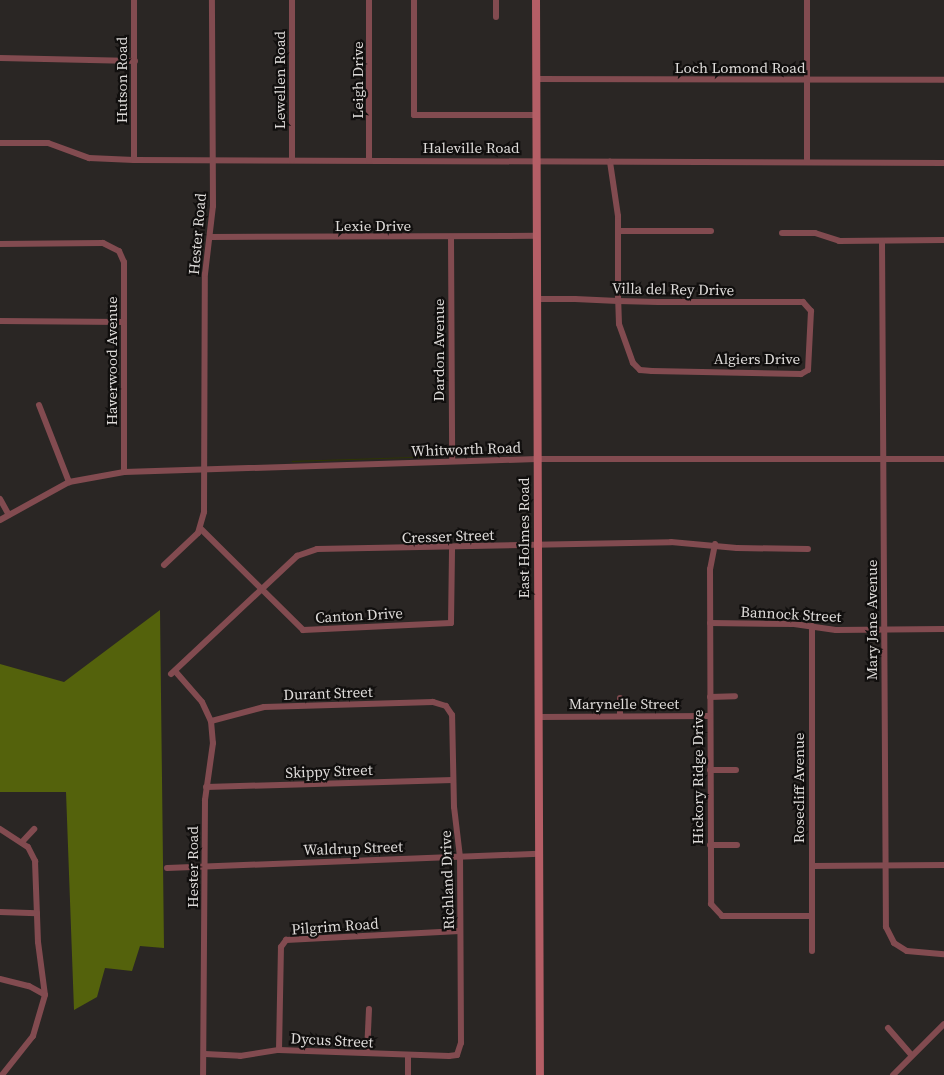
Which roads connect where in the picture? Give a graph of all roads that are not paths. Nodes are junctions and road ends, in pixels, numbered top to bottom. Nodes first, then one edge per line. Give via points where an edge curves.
1 (134, 0) edge
2 (212, 0) edge
3 (292, 0) edge
4 (369, 0) edge
5 (414, 0) edge
6 (496, 0) edge
7 (536, 0) edge
8 (807, 0) edge
9 (496, 17) dead end
10 (0, 58) edge
11 (135, 61) junction
12 (536, 79) junction
13 (807, 80) junction
14 (944, 80) edge
15 (536, 115) junction
16 (0, 143) edge
17 (134, 160) junction
18 (213, 160) junction
19 (292, 160) junction
20 (369, 160) junction
21 (536, 162) junction
22 (610, 162) junction
23 (807, 162) junction
24 (944, 163) edge
25 (619, 231) junction
26 (711, 231) dead end
27 (782, 233) dead end
28 (537, 236) junction
29 (210, 237) junction
30 (451, 238) junction
31 (944, 240) edge
32 (882, 241) junction
33 (0, 244) edge
34 (537, 299) junction
35 (618, 301) junction
36 (808, 306) joint
37 (0, 321) edge
38 (124, 322) junction
39 (39, 405) dead end
40 (537, 459) junction
41 (883, 459) junction
42 (944, 459) edge
43 (452, 461) junction
44 (204, 470) junction
45 (124, 472) junction
46 (69, 482) junction
47 (0, 499) edge
48 (9, 515) junction
49 (0, 520) edge
50 (200, 528) junction
51 (538, 544) junction
52 (715, 544) junction
53 (452, 549) junction
54 (808, 549) dead end
55 (164, 565) dead end
56 (265, 590) junction
57 (710, 623) junction
58 (812, 626) junction
59 (884, 629) junction
60 (944, 629) edge
61 (173, 673) joint
62 (735, 696) dead end
63 (710, 697) junction
64 (620, 698) dead end
65 (446, 706) joint
66 (620, 716) junction
67 (710, 716) junction
68 (539, 717) junction
69 (211, 721) junction
70 (710, 770) junction
71 (736, 770) dead end
72 (453, 780) junction
73 (206, 787) junction
74 (0, 829) edge
75 (34, 829) dead end
76 (22, 842) junction
77 (737, 844) dead end
78 (710, 845) junction
79 (539, 854) junction
80 (460, 857) junction
81 (204, 865) junction
82 (885, 865) junction
83 (944, 865) edge
84 (812, 866) junction
85 (167, 868) dead end
86 (0, 912) edge
87 (37, 914) junction
88 (812, 916) junction
89 (460, 931) junction
90 (812, 951) dead end
91 (944, 954) edge
92 (0, 979) edge
93 (45, 995) junction
94 (369, 1009) dead end
95 (944, 1024) edge
96 (888, 1028) dead end
97 (279, 1050) junction
98 (367, 1053) junction
99 (205, 1054) junction
100 (911, 1054) junction
101 (457, 1055) joint
102 (408, 1057) junction
103 (2, 1075) edge
104 (203, 1075) edge
105 (408, 1075) edge
106 (540, 1075) edge
107 (893, 1075) edge

1 - 11 street, Hutson Road
2 - 18 street, Hester Road
3 - 19 street, Lewellen Road
4 - 20 street, Leigh Drive
5 - 15 street via 414,115
6 - 9 street
7 - 12 main road, East Holmes Road
8 - 13 street
10 - 11 street
11 - 17 street, Hutson Road
12 - 13 street, Loch Lomond Road
12 - 15 main road, East Holmes Road
13 - 14 street, Loch Lomond Road
13 - 23 street
15 - 21 main road, East Holmes Road
16 - 17 street, Haleville Road via 48,143 89,158
17 - 18 street, Haleville Road
18 - 19 street, Haleville Road
18 - 29 street, Hester Road
19 - 20 street, Haleville Road
20 - 21 street, Haleville Road
21 - 22 street, Haleville Road
21 - 28 main road, East Holmes Road
22 - 23 street, Haleville Road
22 - 25 street
23 - 24 street, Haleville Road
25 - 26 street
25 - 35 street
27 - 32 street
28 - 30 street, Lexie Drive
28 - 34 main road, East Holmes Road
29 - 30 street, Lexie Drive
29 - 44 street, Hester Road via 205,274
30 - 43 street, Dardon Avenue
31 - 32 street
32 - 41 street, Mary Jane Avenue
33 - 38 street, Haverwood Avenue via 103,243 119,251 124,262
34 - 35 street, Villa del Rey Drive
34 - 40 main road, East Holmes Road
35 - 36 street, Villa del Rey Drive via 802,302
35 - 36 street, Algiers Drive via 620,329 633,363 640,370 805,373 811,359
37 - 38 street
38 - 45 street, Haverwood Avenue
39 - 46 street
40 - 41 street, Whitworth Road
40 - 43 street, Whitworth Road
40 - 51 main road, East Holmes Road
41 - 42 street, Whitworth Road
41 - 59 street, Mary Jane Avenue
43 - 44 street, Whitworth Road
44 - 45 street, Whitworth Road
44 - 50 street, Hester Road
45 - 46 street, Whitworth Road
46 - 48 street, Whitworth Road
47 - 48 street
48 - 49 street, Whitworth Road
50 - 55 street
50 - 56 street, Canton Drive
51 - 52 street, Cresser Street
51 - 53 street, Cresser Street
51 - 68 main road, East Holmes Road
52 - 54 street, Cresser Street via 737,549
52 - 57 street, Hickory Ridge Drive via 710,569
53 - 56 street, Cresser Street via 317,549 297,556
53 - 56 street, Canton Drive via 451,623 303,630
56 - 61 street, Cresser Street
57 - 58 street, Bannock Street
57 - 63 street, Hickory Ridge Drive
58 - 59 street, Bannock Street
58 - 84 street, Rosecliff Avenue
59 - 60 street, Bannock Street
59 - 82 street, Mary Jane Avenue
61 - 69 street, Hester Road via 202,702
62 - 63 street
63 - 67 street, Hickory Ridge Drive
64 - 66 street
65 - 69 street, Durant Street via 433,702 264,707
65 - 72 street, Richland Drive via 452,715
66 - 67 street, Marynelle Street
66 - 68 street, Marynelle Street
67 - 70 street, Hickory Ridge Drive
68 - 79 main road, East Holmes Road
69 - 73 street, Hester Road via 213,743
70 - 71 street
70 - 78 street, Hickory Ridge Drive
72 - 73 street, Skippy Street
72 - 80 street, Richland Drive
73 - 81 street, Hester Road
74 - 76 street
75 - 76 street
76 - 87 street via 35,861
77 - 78 street
78 - 88 street, Hickory Ridge Drive via 714,912 722,916
79 - 80 street, Waldrup Street
79 - 106 main road, East Holmes Road
80 - 81 street, Waldrup Street
80 - 89 street, Richland Drive
81 - 85 street, Waldrup Street
81 - 99 street, Hester Road
82 - 83 street
82 - 84 street
82 - 91 street, Mary Jane Avenue via 886,927 892,942 907,951
84 - 88 street, Rosecliff Avenue
86 - 87 street
87 - 93 street
88 - 90 street, Rosecliff Avenue
89 - 97 street, Pilgrim Road via 286,940 281,947
89 - 101 street, Richland Drive via 461,1043
92 - 93 street via 29,986
93 - 103 street via 33,1036 20,1058
94 - 98 street
95 - 100 street
96 - 100 street
97 - 98 street, Dycus Street
97 - 99 street, Dycus Street via 240,1056
98 - 102 street, Dycus Street
99 - 104 street, Hester Road
100 - 107 street
101 - 102 street, Dycus Street
102 - 105 street

